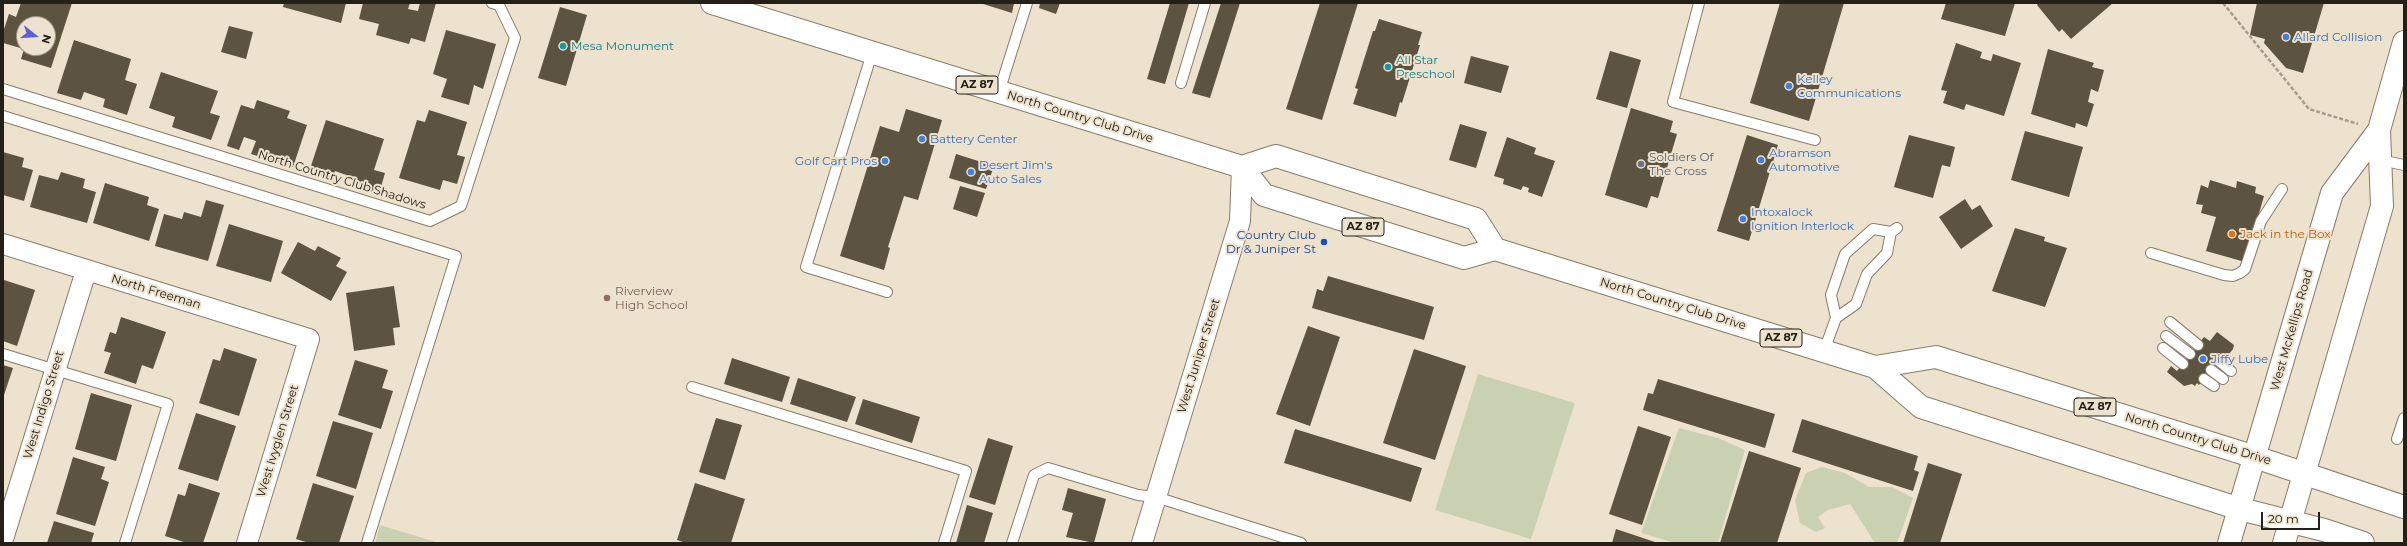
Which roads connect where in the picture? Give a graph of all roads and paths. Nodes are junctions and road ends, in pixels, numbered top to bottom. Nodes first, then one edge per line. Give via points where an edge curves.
1 (492, 3) edge
2 (712, 3) edge
3 (1026, 3) edge
4 (1205, 3) edge
5 (1699, 3) edge
6 (2223, 3) edge
7 (2404, 42) edge
8 (872, 53) junction
9 (1181, 83) dead end
10 (3, 89) edge
11 (999, 92) junction
12 (3, 116) edge
13 (2379, 130) junction
14 (1815, 140) dead end
15 (2380, 160) junction
16 (2404, 165) edge
17 (1242, 167) junction
18 (2282, 189) dead end
19 (3, 244) edge
20 (1495, 248) junction
21 (2151, 253) dead end
22 (86, 270) junction
23 (888, 292) dead end
24 (1836, 318) junction
25 (2170, 322) dead end
26 (2166, 336) dead end
27 (309, 339) joint
28 (2198, 344) dead end
29 (2163, 348) dead end
30 (1824, 351) junction
31 (3, 354) edge
32 (2190, 354) dead end
33 (2219, 361) dead end
34 (2183, 364) dead end
35 (1875, 367) junction
36 (55, 370) junction
37 (2211, 370) dead end
38 (2231, 371) dead end
39 (2204, 379) dead end
40 (2223, 379) dead end
41 (2214, 386) dead end
42 (692, 387) dead end
43 (2404, 418) edge
44 (2398, 439) dead end
45 (2255, 457) junction
46 (2304, 473) junction
47 (1156, 497) junction
48 (2404, 507) edge
49 (2240, 509) junction
50 (2287, 533) edge
51 (3, 539) edge
52 (125, 543) edge
53 (247, 543) edge
54 (367, 543) edge
55 (944, 543) edge
56 (1012, 543) edge
57 (1142, 543) edge
58 (1301, 543) edge
59 (2229, 543) edge
60 (2363, 543) edge

1 - 10 lane, North Country Club Shadows via 499,5 515,38 461,206 430,221
2 - 8 main road, North Country Club Drive / AZ 87
3 - 11 lane
4 - 9 lane
5 - 14 lane via 1673,102
6 - 13 path via 2309,109
7 - 13 main road, West McKellips Road
8 - 11 main road, North Country Club Drive / AZ 87
8 - 23 lane via 806,267
11 - 17 main road, North Country Club Drive / AZ 87
12 - 54 lane via 456,256
13 - 15 main road, West McKellips Road
13 - 45 main road, West McKellips Road via 2332,192
15 - 16 lane
15 - 46 main road, West McKellips Road via 2382,206
17 - 20 main road, AZ 87 via 1264,195 1308,210 1464,258
17 - 20 main road via 1276,156 1476,219
17 - 47 street, West Juniper Street via 1240,221
18 - 21 lane via 2261,221 2245,269 2240,273 2233,276 2224,275
19 - 22 street, North Freeman
20 - 30 main road, North Country Club Drive / AZ 87
22 - 27 street, North Freeman
22 - 36 street, West Indigo Street
24 - 24 lane via 1856,304 1867,274 1887,253 1894,230 1873,229 1844,254 1831,295
24 - 30 lane
25 - 28 lane
26 - 32 lane
27 - 53 street, West Ivyglen Street
29 - 34 lane
30 - 35 main road, North Country Club Drive / AZ 87
31 - 36 lane
33 - 38 lane
35 - 45 main road, North Country Club Drive / AZ 87 via 1936,357
35 - 49 main road, North Country Club Drive / AZ 87 via 1921,407
36 - 51 street, West Indigo Street
36 - 52 lane via 168,404
37 - 40 lane
39 - 41 lane
42 - 55 lane via 966,471
43 - 44 lane
45 - 46 main road, North Country Club Drive / AZ 87
45 - 49 main road, West McKellips Road
46 - 48 main road, North Country Club Drive / AZ 87
46 - 50 main road, West McKellips Road
47 - 56 lane via 1138,495 1048,468 1034,475
47 - 57 street, West Juniper Street
47 - 58 lane
49 - 50 main road, North Country Club Drive / AZ 87
49 - 59 main road, West McKellips Road
50 - 60 main road, North Country Club Drive / AZ 87 via 2324,530

